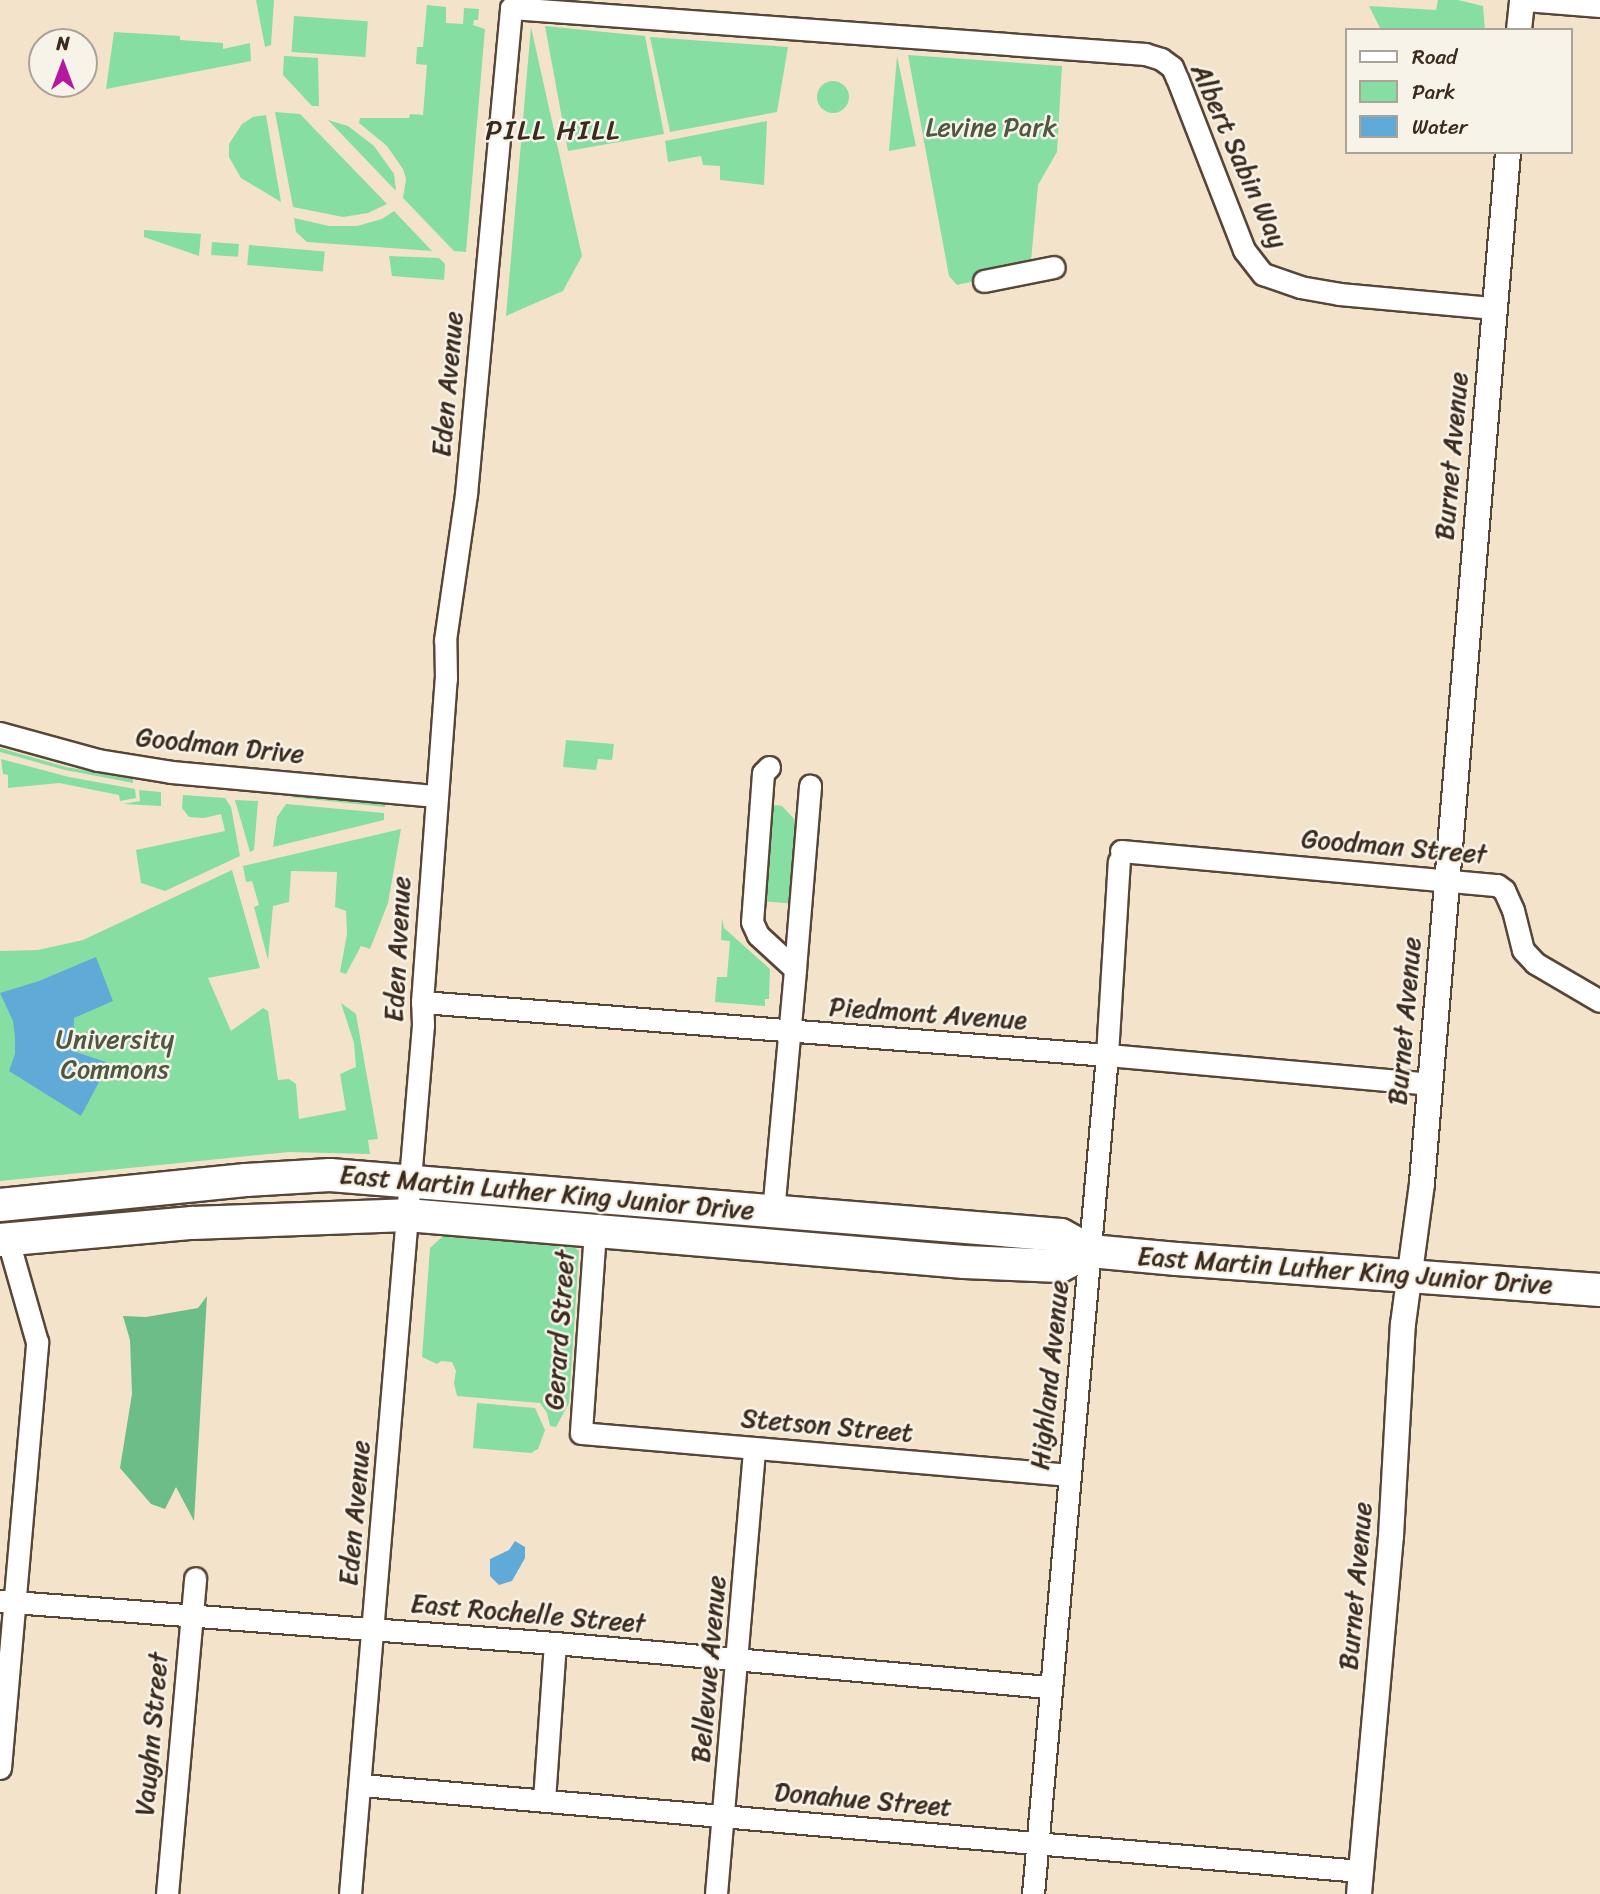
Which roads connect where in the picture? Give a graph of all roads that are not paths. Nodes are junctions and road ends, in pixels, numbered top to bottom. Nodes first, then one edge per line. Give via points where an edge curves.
1 (1523, 0) edge
2 (1600, 6) edge
3 (511, 8) joint
4 (1519, 28) edge
5 (1508, 154) edge
6 (1054, 267) dead end
7 (984, 281) dead end
8 (1494, 308) junction
9 (0, 733) edge
10 (769, 767) dead end
11 (810, 786) dead end
12 (438, 796) junction
13 (1120, 856) joint
14 (1447, 878) junction
15 (795, 969) junction
16 (1600, 1001) edge
17 (422, 1002) junction
18 (789, 1032) junction
19 (1107, 1055) junction
20 (1430, 1084) junction
21 (410, 1181) junction
22 (0, 1205) edge
23 (773, 1212) junction
24 (407, 1215) junction
25 (595, 1231) junction
26 (4, 1240) edge
27 (1090, 1251) junction
28 (1407, 1276) junction
29 (1600, 1290) edge
30 (581, 1433) joint
31 (754, 1449) junction
32 (1068, 1475) junction
33 (195, 1578) dead end
34 (7, 1602) edge
35 (191, 1616) junction
36 (374, 1629) junction
37 (555, 1643) junction
38 (738, 1659) junction
39 (1050, 1687) junction
40 (0, 1768) edge
41 (361, 1785) junction
42 (544, 1800) junction
43 (724, 1816) junction
44 (1037, 1842) junction
45 (1360, 1883) edge
46 (167, 1894) edge
47 (350, 1894) edge
48 (716, 1894) edge
49 (1033, 1894) edge

1 - 2 street
1 - 4 street
3 - 8 street, Albert Sabin Way via 1145,54 1172,67 1244,250 1263,274 1290,285 1339,294
3 - 12 street, Eden Avenue via 466,494 448,599
5 - 8 street, Burnet Avenue
6 - 7 street
8 - 14 street, Burnet Avenue
9 - 12 street, Goodman Drive via 98,760 171,772
10 - 15 street via 763,773 752,922 758,935
11 - 15 street
12 - 17 street, Eden Avenue
13 - 14 street, Goodman Street
13 - 19 street, Highland Avenue
14 - 16 street, Goodman Street via 1488,882 1504,890 1523,950 1535,963
14 - 20 street, Burnet Avenue
15 - 18 street
17 - 18 street, Piedmont Avenue
17 - 21 street, Eden Avenue
18 - 19 street, Piedmont Avenue
18 - 23 street
19 - 20 street, Piedmont Avenue
19 - 27 street, Highland Avenue
20 - 28 street, Burnet Avenue via 1422,1183
21 - 22 main road, East Martin Luther King Junior Drive via 305,1175
21 - 23 main road, East Martin Luther King Junior Drive
21 - 24 street, Eden Avenue
23 - 27 main road, East Martin Luther King Junior Drive via 1061,1235
24 - 25 main road, East Martin Luther King Junior Drive
24 - 26 main road, East Martin Luther King Junior Drive via 203,1222
24 - 36 street, Eden Avenue
25 - 27 main road, East Martin Luther King Junior Drive via 1060,1266
25 - 30 street, Gerard Street
26 - 34 street via 37,1342
27 - 28 main road, East Martin Luther King Junior Drive
27 - 32 street, Highland Avenue
28 - 29 main road, East Martin Luther King Junior Drive
28 - 45 street, Burnet Avenue via 1391,1536
30 - 31 street, Stetson Street
31 - 32 street, Stetson Street
31 - 38 street, Bellevue Avenue
32 - 39 street, Highland Avenue
33 - 35 street, Vaughn Street
34 - 35 street, East Rochelle Street
34 - 40 street
35 - 36 street, East Rochelle Street
35 - 46 street, Vaughn Street
36 - 37 street, East Rochelle Street
36 - 41 street, Eden Avenue
37 - 38 street, East Rochelle Street
37 - 42 street
38 - 39 street, East Rochelle Street
38 - 43 street, Bellevue Avenue
39 - 44 street, Highland Avenue
41 - 42 street, Donahue Street
41 - 47 street, Eden Avenue
42 - 43 street, Donahue Street
43 - 44 street, Donahue Street
43 - 48 street, Bellevue Avenue
44 - 45 street, Donahue Street
44 - 49 street, Highland Avenue

